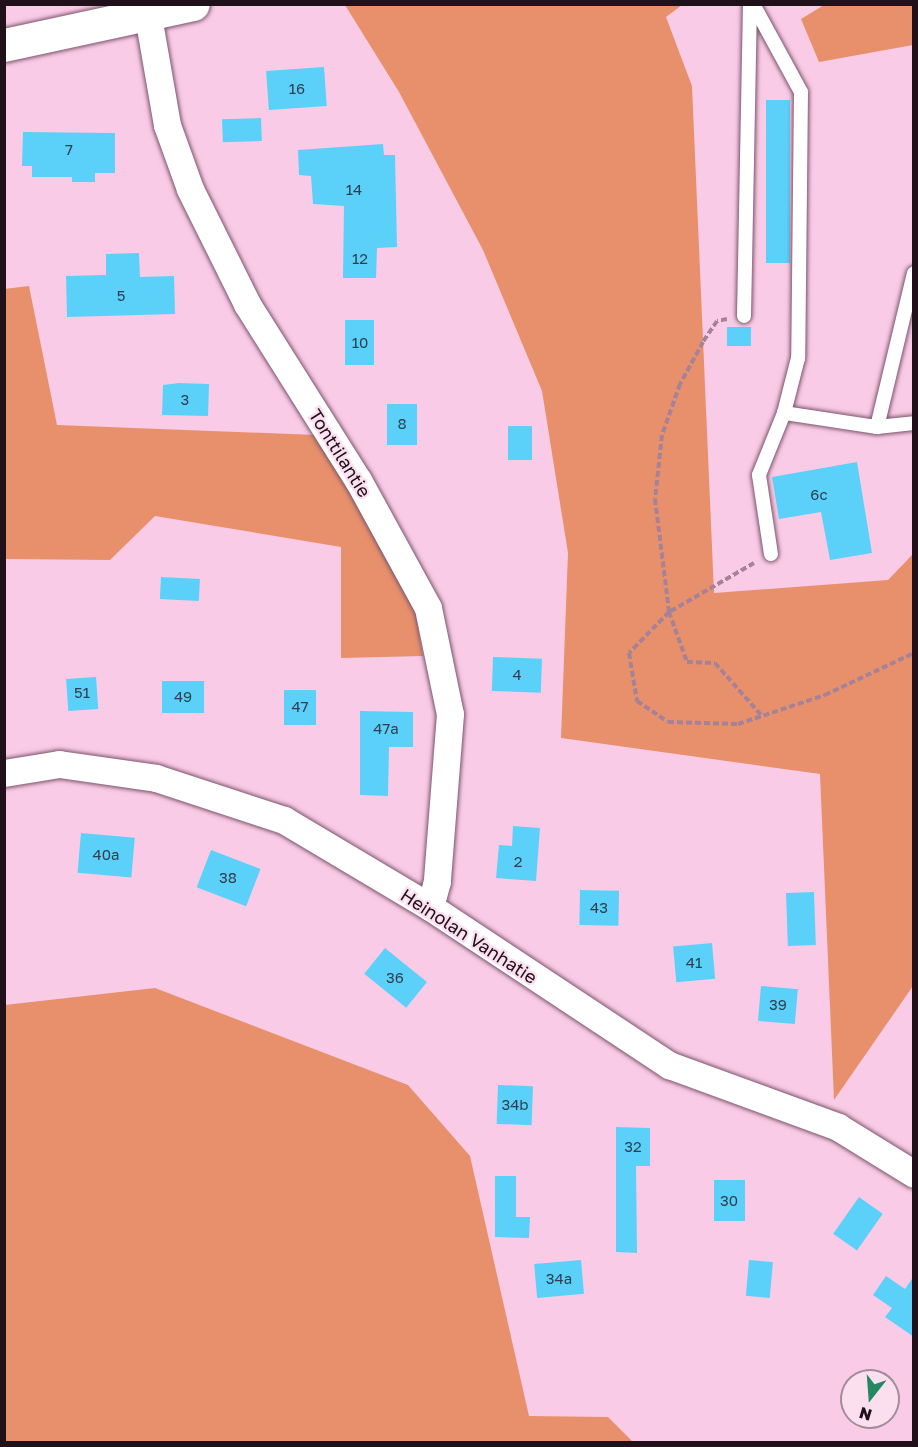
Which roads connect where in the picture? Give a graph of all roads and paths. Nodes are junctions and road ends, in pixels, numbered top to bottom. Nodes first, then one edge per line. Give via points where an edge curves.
1 (193, 4) edge
2 (752, 4) edge
3 (148, 16) junction
4 (4, 45) edge
5 (914, 273) edge
6 (744, 316) joint
7 (784, 413) junction
8 (914, 423) edge
9 (877, 427) junction
10 (771, 554) joint
11 (669, 612) junction
12 (914, 653) edge
13 (762, 716) junction
14 (4, 773) edge
15 (430, 908) junction
16 (914, 1174) edge

1 - 3 street
2 - 6 lane
2 - 7 lane via 801,92 798,358
3 - 4 street
3 - 15 street, Tonttilantie via 167,125 189,189 248,304 358,480 428,608 450,714 437,881
5 - 9 lane
6 - 11 path via 717,321 680,384 662,435 655,499
7 - 9 lane
7 - 10 lane via 759,475
8 - 9 lane
10 - 11 path
11 - 13 path via 687,662 715,663
11 - 13 path via 629,653 637,701 668,722 738,724
12 - 13 path via 825,695
14 - 15 street, Heinolan Vanhatie via 59,764 156,778 284,820
15 - 16 street, Heinolan Vanhatie via 669,1065 838,1127

